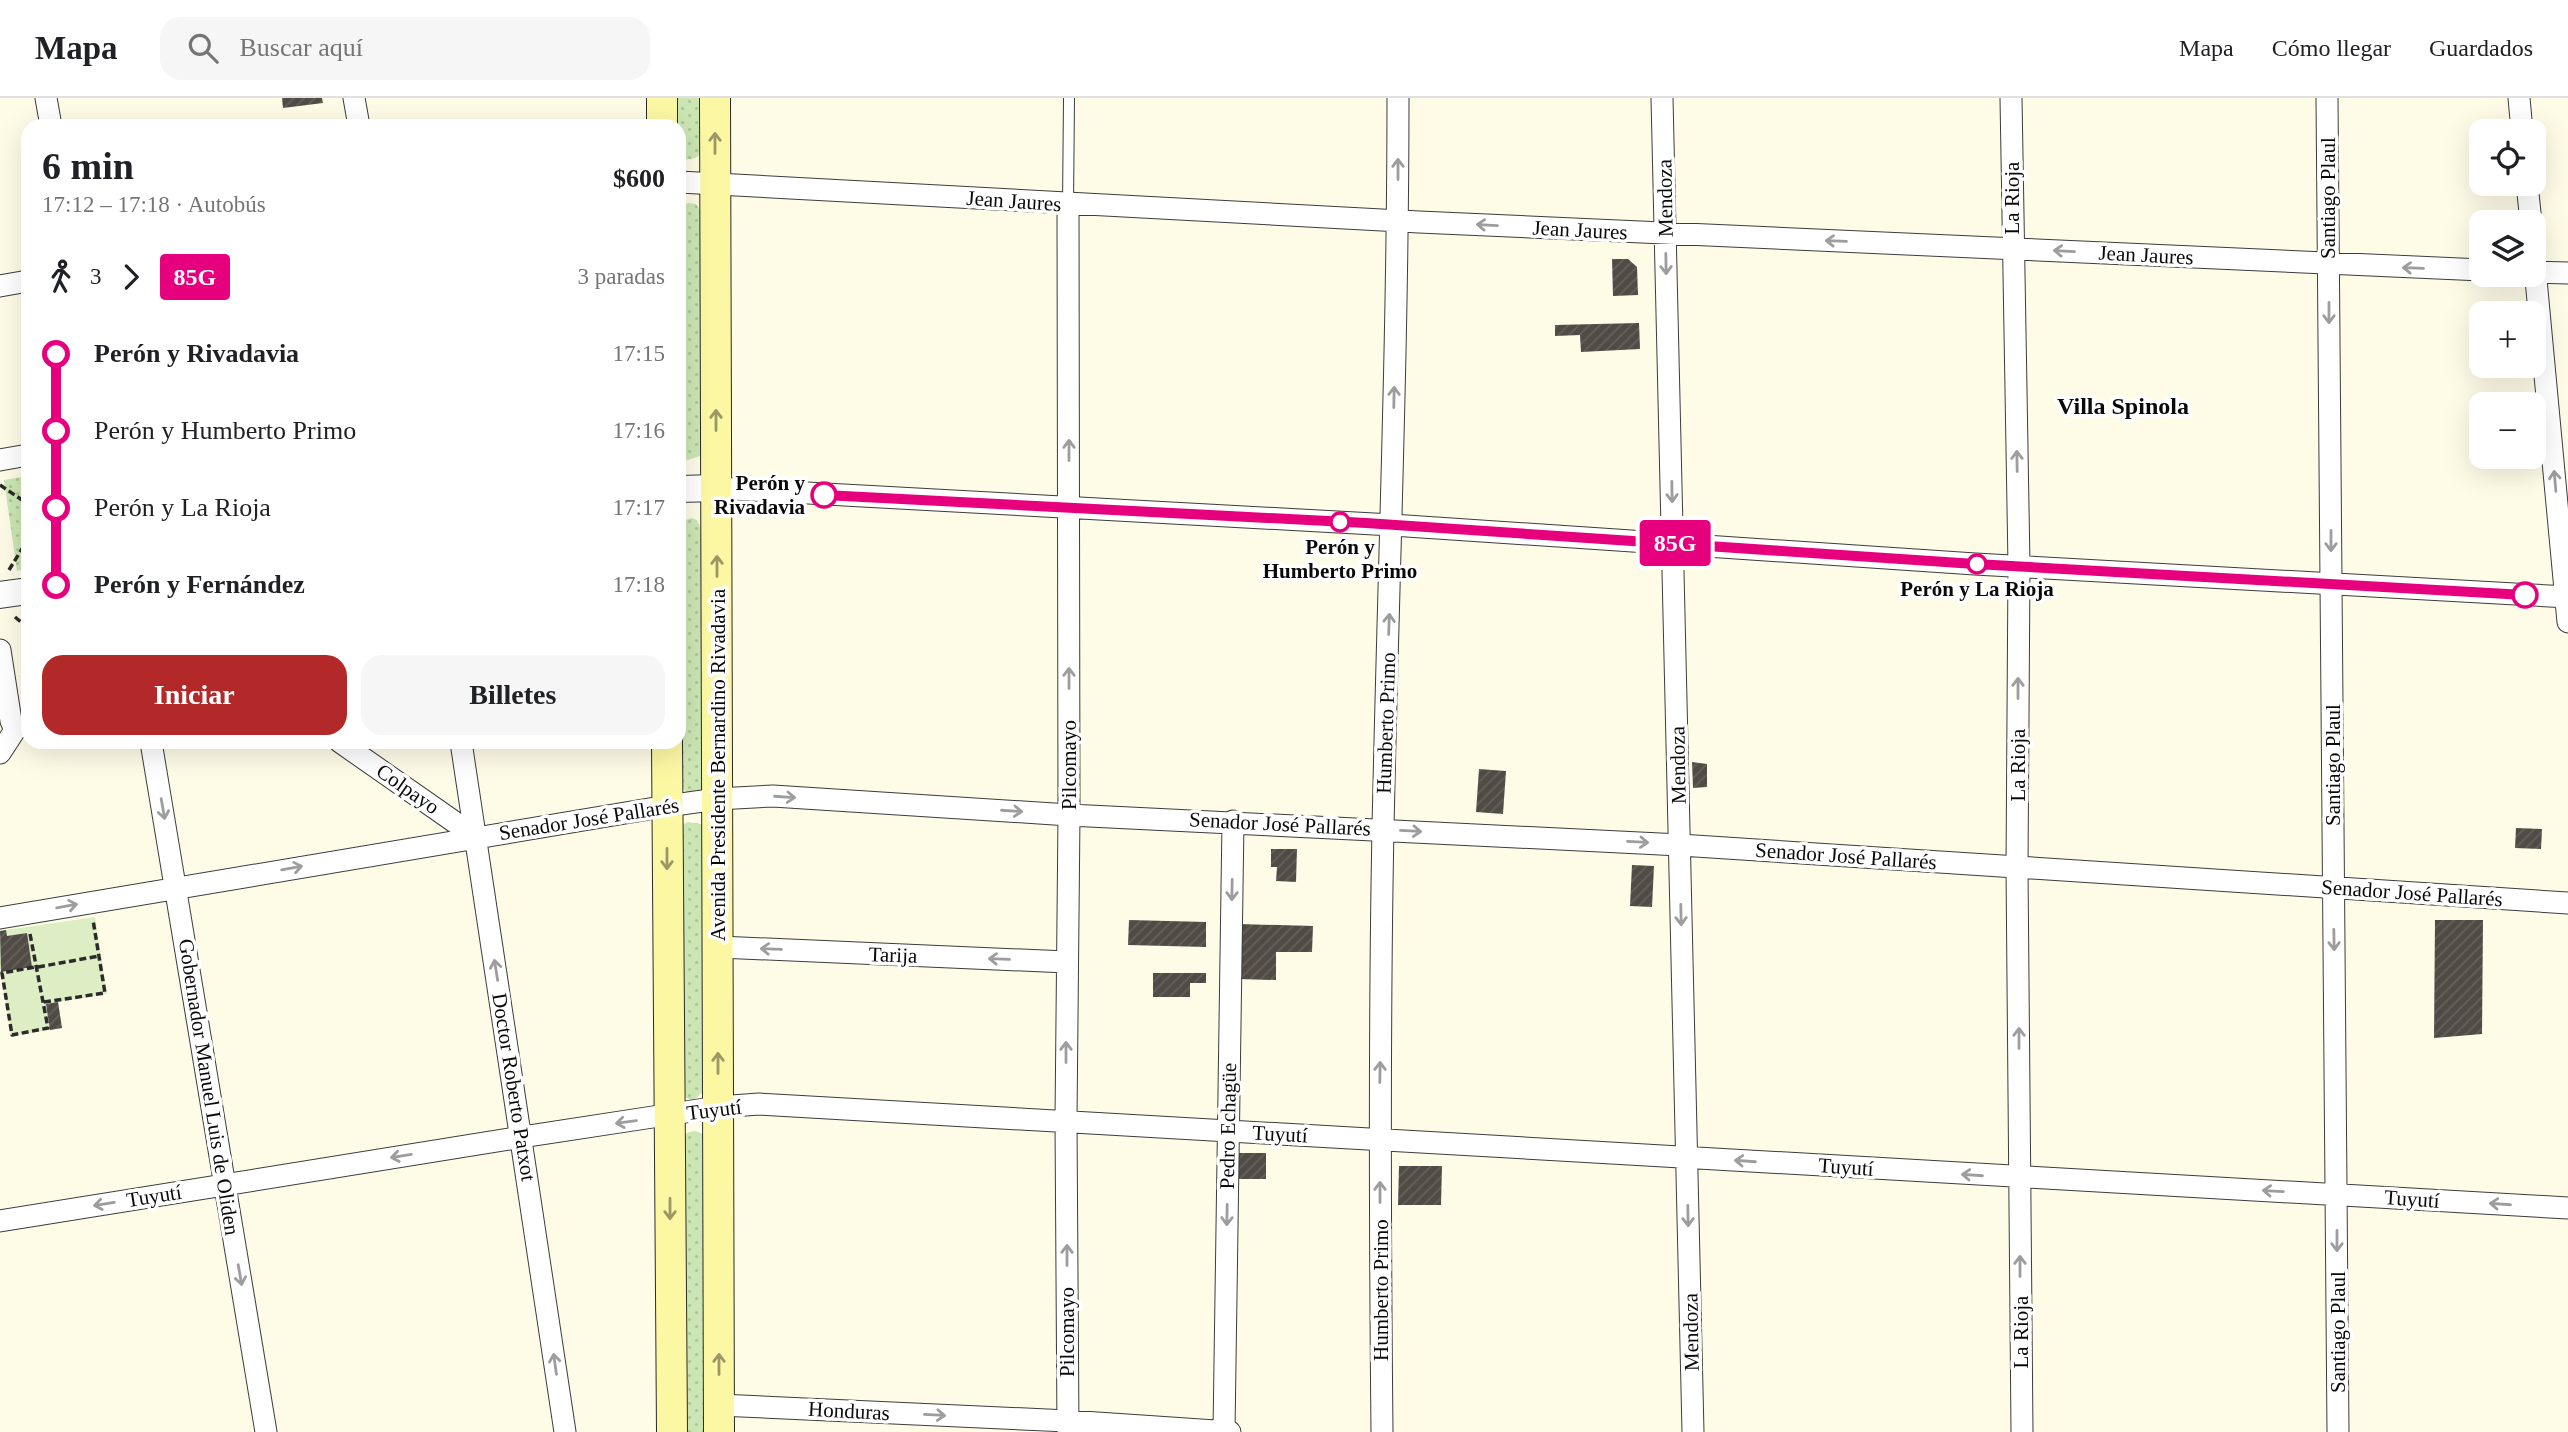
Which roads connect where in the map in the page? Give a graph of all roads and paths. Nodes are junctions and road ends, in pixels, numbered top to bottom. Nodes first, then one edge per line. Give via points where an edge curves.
1 (46, 98) edge
2 (354, 98) edge
3 (662, 98) edge
4 (715, 98) edge
5 (1069, 98) edge
6 (1398, 98) edge
7 (1662, 98) edge
8 (2011, 98) edge
9 (2327, 98) edge
10 (2519, 98) edge
11 (50, 119) edge
12 (358, 119) edge
13 (662, 119) edge
14 (2521, 119) edge
15 (686, 182) edge
16 (715, 183) junction
17 (1068, 205) junction
18 (1398, 221) junction
19 (1665, 233) junction
20 (2012, 248) junction
21 (2329, 264) junction
22 (2469, 269) edge
23 (2546, 269) edge
24 (2568, 274) edge
25 (21, 282) edge
26 (0, 286) edge
27 (2536, 287) edge
28 (21, 457) edge
29 (0, 460) edge
30 (0, 485) edge
31 (716, 488) junction
32 (686, 489) edge
33 (21, 500) edge
34 (1069, 508) junction
35 (1392, 525) junction
36 (1673, 543) junction
37 (21, 552) edge
38 (2019, 565) junction
39 (2331, 583) junction
40 (4, 584) edge
41 (21, 589) edge
42 (2567, 597) edge
43 (2568, 622) edge
44 (0, 650) edge
45 (21, 730) edge
46 (21, 732) edge
47 (152, 749) edge
48 (350, 749) edge
49 (462, 749) edge
50 (667, 749) edge
51 (0, 753) edge
52 (717, 800) junction
53 (667, 806) junction
54 (1069, 815) junction
55 (1233, 821) junction
56 (1383, 829) junction
57 (476, 837) junction
58 (1680, 845) junction
59 (2017, 868) junction
60 (177, 888) junction
61 (2334, 888) junction
62 (2568, 903) edge
63 (4, 917) edge
64 (81, 922) dead end
65 (719, 947) junction
66 (99, 956) junction
67 (1067, 962) junction
68 (36, 967) junction
69 (44, 1003) junction
70 (718, 1107) junction
71 (670, 1116) junction
72 (1066, 1120) junction
73 (1228, 1131) junction
74 (522, 1138) junction
75 (1380, 1140) junction
76 (1687, 1157) junction
77 (2020, 1178) junction
78 (224, 1185) junction
79 (2337, 1194) junction
80 (2568, 1208) edge
81 (0, 1221) edge
82 (719, 1419) edge
83 (1068, 1427) edge
84 (266, 1432) edge
85 (565, 1432) edge
86 (672, 1432) edge
87 (1224, 1432) edge
88 (1230, 1432) edge
89 (1382, 1432) edge
90 (1693, 1432) edge
91 (2022, 1432) edge
92 (2339, 1432) edge

1 - 11 street
2 - 12 street
3 - 13 main road
16 -> 4 main road, Avenida Presidente Bernardino Rivadavia
5 - 17 lane, Pilcomayo
18 -> 6 street, Humberto Primo
7 - 19 street, Mendoza
8 - 20 street, La Rioja
9 - 21 street, Santiago Plaul
10 - 14 street
15 - 16 street, Jean Jaures
16 - 17 street, Jean Jaures
31 -> 16 main road, Avenida Presidente Bernardino Rivadavia
17 - 18 street, Jean Jaures
34 -> 17 street, Pilcomayo
19 -> 18 street, Jean Jaures
35 -> 18 street, Humberto Primo
20 -> 19 street, Jean Jaures
19 -> 36 street, Mendoza
21 -> 20 street, Jean Jaures
38 -> 20 street, La Rioja
22 -> 21 street, Jean Jaures
21 -> 39 street, Santiago Plaul
23 - 24 street
25 - 26 street
42 -> 27 street
28 - 29 street
30 - 33 path
31 - 32 street
31 - 34 street
52 -> 31 main road, Avenida Presidente Bernardino Rivadavia
34 - 35 street
54 -> 34 street, Pilcomayo
35 - 36 street
56 -> 35 street, Humberto Primo
36 - 38 street
36 - 58 street, Mendoza
37 - 40 path
38 - 39 street
59 -> 38 street, La Rioja
39 - 42 street
39 - 61 street, Santiago Plaul
40 - 41 street
42 - 43 street
44 - 45 street via 11,722
46 - 51 street
47 -> 60 street, Gobernador Manuel Luis de Oliden
48 - 57 street, Colpayo
49 - 57 street, Doctor Roberto Patxot
50 - 53 main road
52 - 53 street, Senador José Pallarés
52 -> 54 street, Senador José Pallarés via 773,796
52 - 65 main road, Avenida Presidente Bernardino Rivadavia
53 - 57 street, Senador José Pallarés
53 -> 71 main road
54 - 55 street, Senador José Pallarés
54 - 67 street, Pilcomayo
55 - 56 street, Senador José Pallarés
55 -> 73 street, Pedro Echagüe
56 -> 58 street, Senador José Pallarés
75 -> 56 street, Humberto Primo
60 -> 57 street, Senador José Pallarés
74 -> 57 street, Doctor Roberto Patxot
58 - 59 street, Senador José Pallarés
58 -> 76 street, Mendoza
59 - 61 street, Senador José Pallarés
77 -> 59 street, La Rioja
63 -> 60 street, Senador José Pallarés
60 - 78 street, Gobernador Manuel Luis de Oliden
61 - 62 street, Senador José Pallarés
61 -> 79 street, Santiago Plaul
63 - 68 path via 10,932 30,929
64 - 66 path via 93,920
67 -> 65 street, Tarija
70 -> 65 main road, Avenida Presidente Bernardino Rivadavia
66 - 68 path
66 - 69 path via 105,993
72 -> 67 street, Pilcomayo
68 - 69 path
68 - 69 path via 2,973 12,1035 48,1028
70 - 71 street, Tuyutí
70 - 72 street, Tuyutí via 759,1104
82 -> 70 main road, Avenida Presidente Bernardino Rivadavia
71 -> 74 street, Tuyutí
71 -> 86 main road
72 - 73 street, Tuyutí
83 -> 72 street, Pilcomayo
73 - 75 street, Tuyutí
73 -> 87 street, Pedro Echagüe
74 -> 78 street, Tuyutí
85 -> 74 street, Doctor Roberto Patxot
75 - 76 street, Tuyutí
89 -> 75 street, Humberto Primo
77 -> 76 street, Tuyutí
76 -> 90 street, Mendoza
79 -> 77 street, Tuyutí
91 -> 77 street, La Rioja
78 -> 81 street, Tuyutí
78 -> 84 street, Gobernador Manuel Luis de Oliden
80 -> 79 street, Tuyutí
79 -> 92 street, Santiago Plaul
82 -> 83 street, Honduras
83 - 87 street, Honduras
87 - 88 street, Honduras

